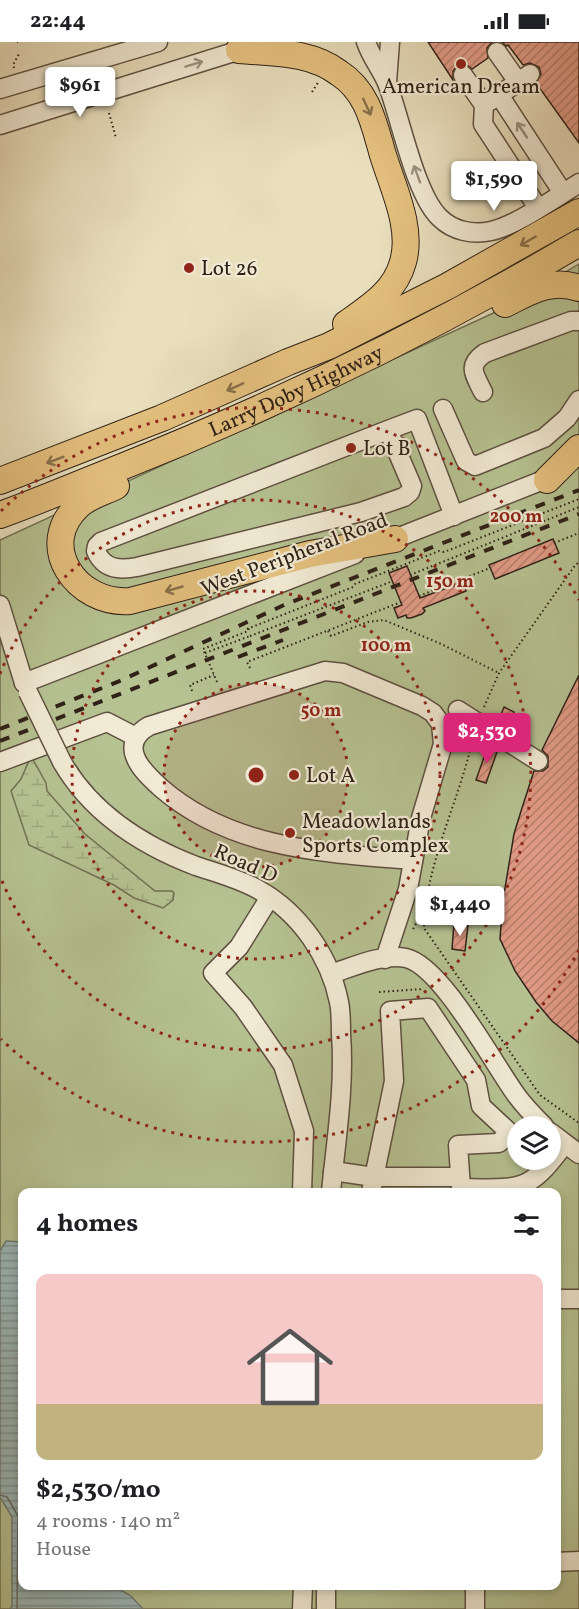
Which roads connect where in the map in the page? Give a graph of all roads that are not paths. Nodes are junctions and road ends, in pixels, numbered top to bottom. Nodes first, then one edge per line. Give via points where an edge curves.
1 (158, 42) edge
2 (266, 42) edge
3 (366, 42) edge
4 (390, 42) edge
5 (238, 50) junction
6 (497, 52) dead end
7 (463, 75) dead end
8 (387, 82) junction
9 (0, 89) edge
10 (491, 100) junction
11 (0, 125) edge
12 (574, 196) edge
13 (538, 208) junction
14 (579, 243) edge
15 (579, 288) edge
16 (579, 321) edge
17 (416, 333) junction
18 (288, 362) junction
19 (483, 392) dead end
20 (579, 400) edge
21 (443, 409) dead end
22 (388, 430) junction
23 (193, 438) junction
24 (579, 448) edge
25 (579, 464) edge
26 (0, 480) edge
27 (547, 480) junction
28 (2, 514) edge
29 (454, 516) junction
30 (395, 539) junction
31 (0, 605) edge
32 (0, 633) edge
33 (26, 687) junction
34 (458, 710) dead end
35 (136, 737) junction
36 (537, 761) dead end
37 (0, 762) edge
38 (412, 860) junction
39 (270, 897) junction
40 (385, 959) junction
41 (331, 974) junction
42 (535, 1116) edge
43 (572, 1149) edge
44 (333, 1171) junction
45 (373, 1185) edge
46 (461, 1186) edge
47 (302, 1188) edge
48 (331, 1188) edge
49 (561, 1299) edge
50 (579, 1299) edge
51 (579, 1561) edge
52 (561, 1562) edge
53 (303, 1590) edge
54 (326, 1590) edge
55 (475, 1590) edge
56 (302, 1609) edge
57 (326, 1609) edge
58 (475, 1609) edge

1 - 9 street
2 - 5 street
3 - 8 street
4 - 8 street
11 -> 5 street
5 -> 18 highway via 313,59 353,85 370,112 404,227 404,260 386,293
6 - 10 street via 524,78
7 - 10 street
13 -> 8 street via 505,226 482,232 462,231 446,224 430,207
12 -> 10 street
10 - 13 street via 483,124
12 - 13 street
12 -> 18 highway, Larry Doby Highway via 488,264 399,312
14 - 17 highway, Larry Doby Highway
15 - 17 highway via 544,286 500,306
16 - 19 street via 477,358 473,370
17 - 23 highway, Larry Doby Highway
18 -> 26 highway, Larry Doby Highway via 162,418
20 - 21 street via 567,418 544,438 475,466 466,461
22 - 22 street via 101,542 96,551 111,567 137,567 361,512 404,496 412,486
22 - 29 street via 417,419
23 - 28 highway, Larry Doby Highway
30 -> 23 highway via 310,554 130,601 106,600 83,589 66,567 62,549 63,531 73,512 84,501 118,486
24 - 27 highway
25 - 27 street, West Peripheral Road
27 - 29 street, West Peripheral Road
29 - 30 street, West Peripheral Road
30 - 33 street, West Peripheral Road
31 - 33 street
32 - 33 street, Road D
33 - 39 street, Road D, bridge via 74,782 126,832 166,854
34 - 36 street
35 - 37 street via 107,722
35 - 38 street via 134,754 145,772 178,801 216,822 292,848
35 - 38 street via 149,726 325,671 343,673 422,706 437,718 444,737
38 - 40 street via 408,889
39 - 41 street, Road D via 306,931
39 - 47 street via 239,947 213,973 243,1007 283,1065 304,1131
40 - 41 street
40 - 42 street via 410,959 434,978
41 - 44 street, Road D via 339,1002 343,1055
43 - 46 street via 517,1187
44 - 45 street
44 - 48 street, Road D
45 - 46 street
45 - 46 street via 394,1081 390,1011 428,1008 476,1080 481,1106 509,1132 499,1143 458,1145
49 - 50 street
51 - 52 street
53 - 56 street
54 - 57 street
55 - 58 street

